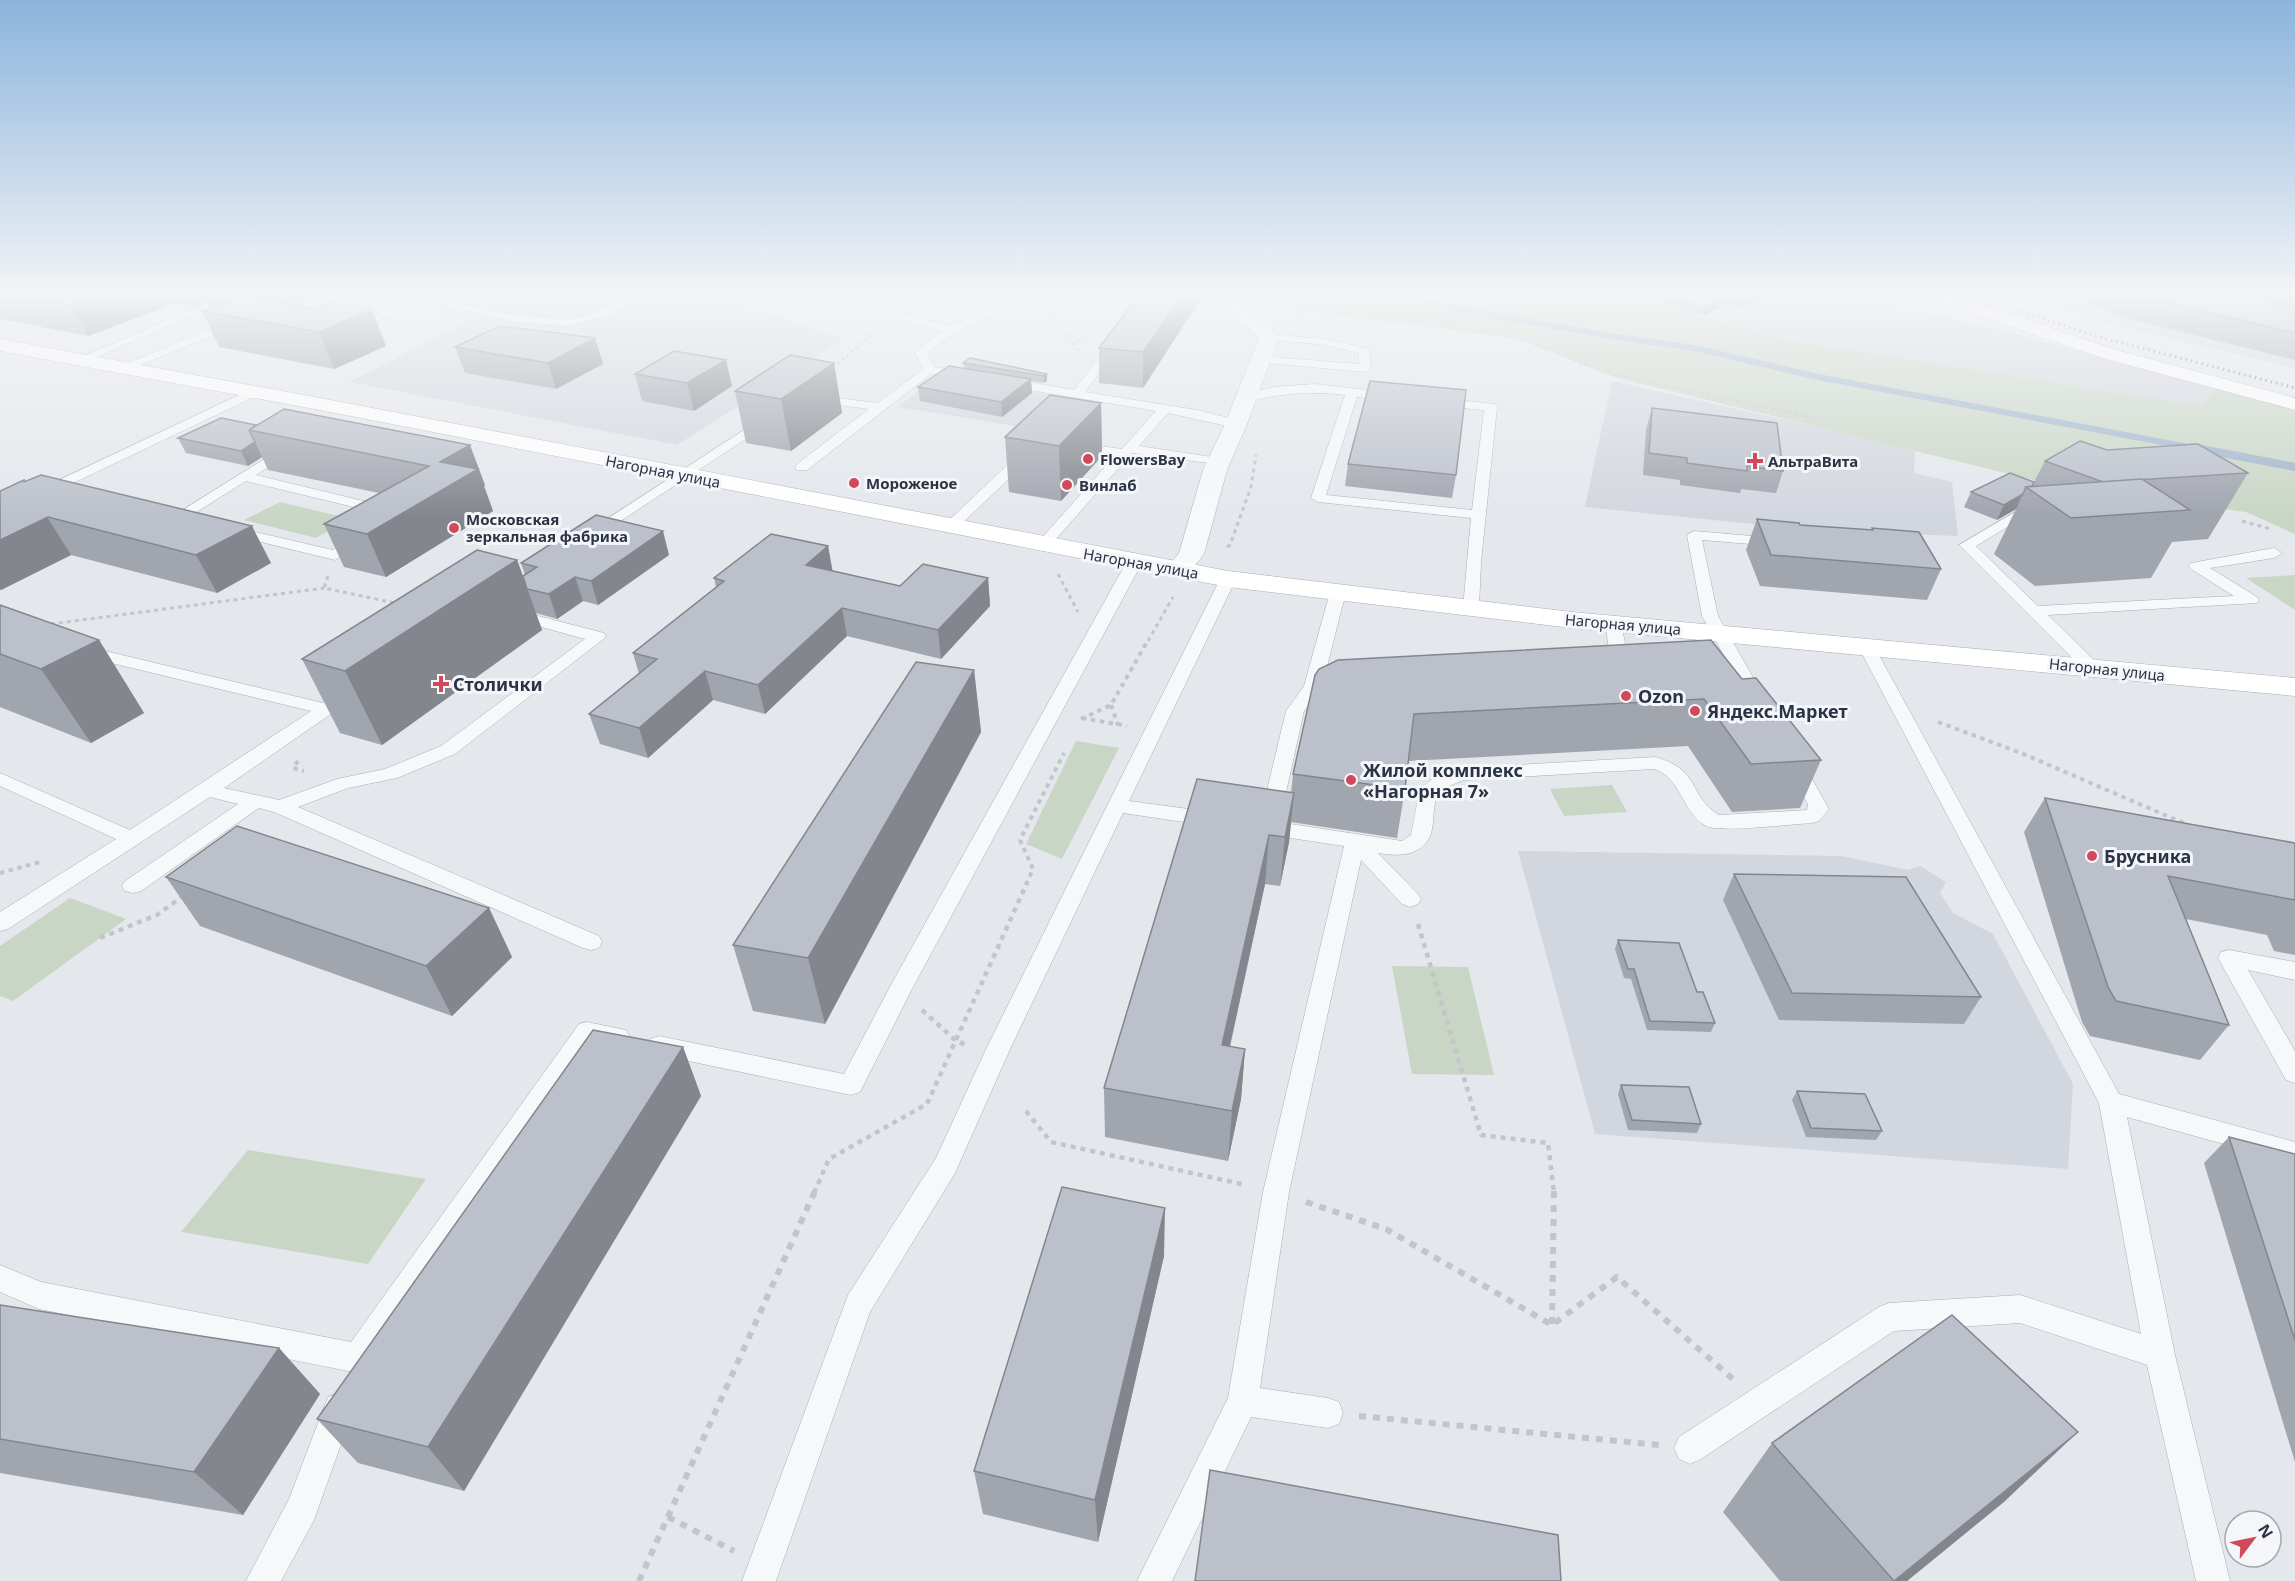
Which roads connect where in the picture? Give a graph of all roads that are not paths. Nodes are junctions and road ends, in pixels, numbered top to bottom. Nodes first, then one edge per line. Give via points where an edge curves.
1 (132, 370) edge
2 (929, 370) joint
3 (1095, 370) edge
4 (1257, 370) edge
5 (2168, 370) edge
6 (973, 377) edge
7 (996, 381) edge
8 (254, 392) junction
9 (1352, 393) junction
10 (1077, 394) junction
11 (800, 396) edge
12 (1246, 398) junction
13 (2295, 404) edge
14 (879, 407) junction
15 (781, 409) edge
16 (1165, 409) junction
17 (1236, 424) junction
18 (302, 440) edge
19 (1061, 442) edge
20 (1035, 447) edge
21 (1128, 451) junction
22 (1219, 462) junction
23 (802, 467) dead end
24 (681, 475) junction
25 (244, 476) junction
26 (52, 489) junction
27 (75, 494) edge
28 (2045, 499) edge
29 (0, 514) edge
30 (1479, 515) junction
31 (200, 523) edge
32 (950, 527) junction
33 (222, 529) edge
34 (580, 542) edge
35 (1786, 543) edge
36 (1043, 545) junction
37 (2274, 554) dead end
38 (1134, 562) junction
39 (1178, 570) junction
40 (1228, 579) junction
41 (1338, 592) junction
42 (1471, 608) junction
43 (494, 609) edge
44 (2034, 611) junction
45 (1613, 623) junction
46 (1717, 632) junction
47 (1866, 645) junction
48 (70, 648) edge
49 (2091, 668) junction
50 (1600, 676) edge
51 (365, 683) edge
52 (2295, 687) edge
53 (326, 709) junction
54 (1764, 713) edge
55 (1788, 753) edge
56 (0, 779) edge
57 (207, 790) junction
58 (256, 801) junction
59 (1119, 806) junction
60 (280, 807) junction
61 (1249, 825) junction
62 (131, 838) junction
63 (1355, 841) junction
64 (134, 886) dead end
65 (1410, 899) road end
66 (0, 923) edge
67 (591, 942) dead end
68 (2295, 971) edge
69 (2295, 1073) edge
70 (2111, 1102) junction
71 (2295, 1153) edge
72 (0, 1278) edge
73 (2160, 1355) junction
74 (358, 1358) junction
75 (1243, 1401) junction
76 (1328, 1413) road end
77 (1690, 1448) road end
78 (761, 1574) edge
79 (263, 1581) edge
80 (1154, 1581) edge
81 (2213, 1581) edge

1 - 8 street, Нагорная улица
2 - 6 lane
2 - 14 lane
3 - 10 lane
4 - 12 street
5 - 13 street
7 - 10 lane
8 - 24 street, Нагорная улица via 339,416
8 - 26 lane
9 - 12 lane via 1315,387
9 - 30 lane via 1491,407
9 - 30 lane via 1318,498
10 - 16 lane
11 - 14 lane
12 - 17 street
14 - 23 lane
15 - 24 lane
16 - 17 lane
16 - 21 lane
17 - 22 street
18 - 25 lane
19 - 21 lane
20 - 32 lane
21 - 22 lane
21 - 36 lane
22 - 39 street via 1191,554
24 - 32 street, Нагорная улица
24 - 34 lane
25 - 31 lane via 171,517
25 - 33 lane via 398,513 335,555
26 - 27 lane
26 - 29 lane
28 - 44 lane via 1967,545
30 - 42 lane
32 - 36 street, Нагорная улица
35 - 46 lane via 1694,535 1710,616
36 - 38 street, Нагорная улица
37 - 44 lane via 2196,566 2251,600
38 - 39 street, Нагорная улица
38 - 74 lane via 851,1085 587,1031
39 - 40 street, Нагорная улица
40 - 41 street, Нагорная улица
40 - 59 lane
41 - 42 street, Нагорная улица
41 - 61 lane via 1321,687 1295,711
42 - 45 street, Нагорная улица
43 - 60 lane via 598,638 448,750 390,774 344,783
44 - 49 lane
45 - 46 street, Нагорная улица
45 - 50 lane via 1620,663 1615,671
46 - 47 street, Нагорная улица
46 - 54 lane
47 - 49 street, Нагорная улица
47 - 70 lane
48 - 53 lane
49 - 52 street, Нагорная улица
51 - 53 lane
53 - 57 lane
55 - 63 lane via 1818,804 1819,809 1812,816 1715,822 1703,814 1674,770 1660,764 1520,770 1464,774 1441,782 1428,795 1422,834 1412,845 1401,848
56 - 62 lane
57 - 58 lane
57 - 62 lane
58 - 60 lane
58 - 64 lane
59 - 61 lane
59 - 78 lane via 999,1047 946,1165 858,1305
60 - 67 lane
61 - 63 lane
62 - 66 lane
63 - 65 lane
63 - 75 lane via 1276,1192
68 - 69 lane via 2229,958
70 - 71 lane
70 - 73 lane
72 - 74 lane via 39,1295
73 - 77 lane via 2020,1309 1889,1317
73 - 81 lane
74 - 79 lane via 302,1508
75 - 76 lane
75 - 80 lane

